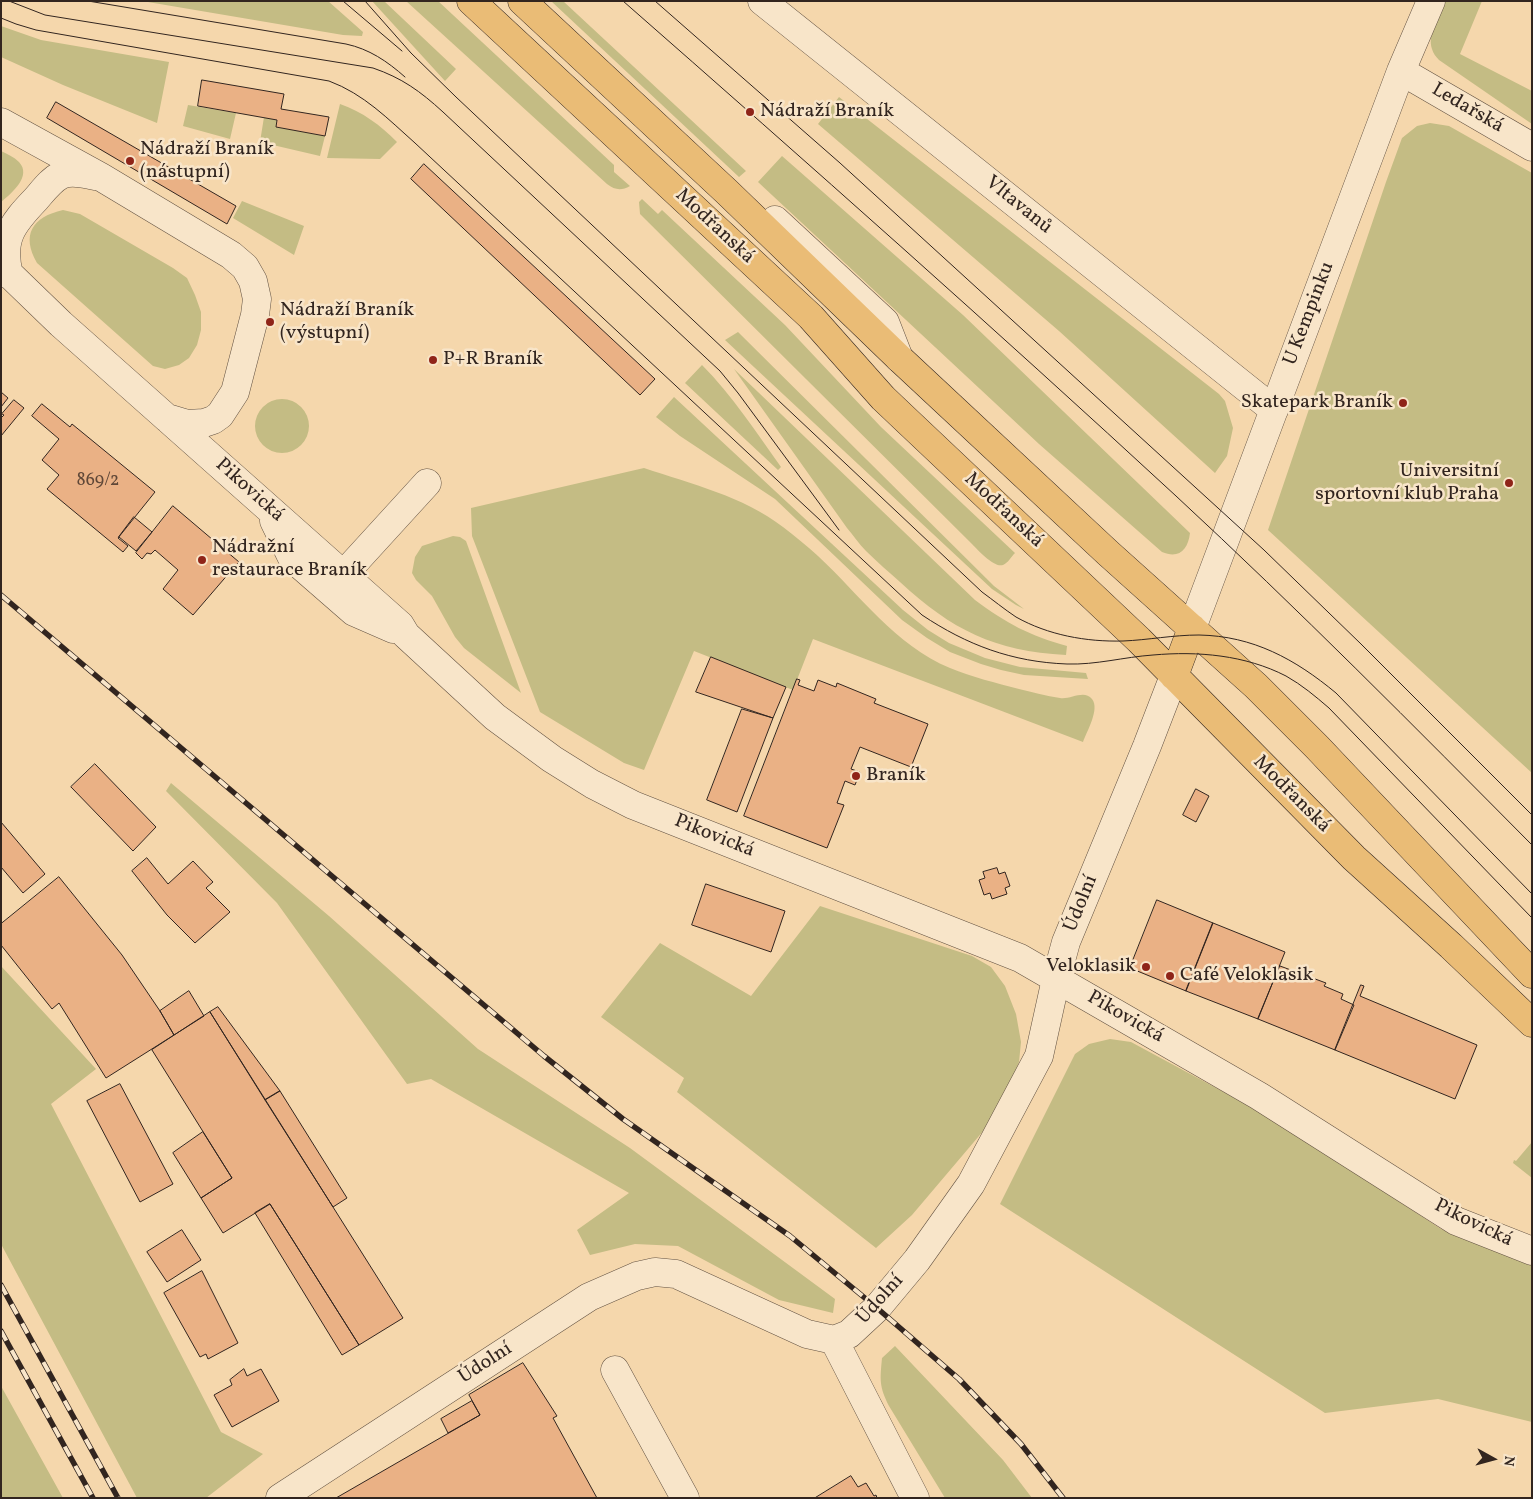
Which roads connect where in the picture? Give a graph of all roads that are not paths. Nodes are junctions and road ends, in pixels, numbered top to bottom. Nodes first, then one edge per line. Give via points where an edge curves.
1 (471, 1) edge
2 (522, 1) edge
3 (762, 1) edge
4 (1430, 1) edge
5 (1401, 71) junction
6 (1, 122) edge
7 (1532, 147) edge
8 (101, 177) junction
9 (5, 270) edge
10 (1274, 410) junction
11 (167, 418) junction
12 (426, 483) dead end
13 (268, 508) junction
14 (343, 575) junction
15 (1192, 628) junction
16 (406, 635) junction
17 (1174, 676) junction
18 (1532, 974) edge
19 (1056, 979) junction
20 (1532, 1023) edge
21 (1532, 1251) edge
22 (834, 1340) junction
23 (615, 1370) dead end
24 (280, 1498) edge
25 (685, 1498) edge
26 (915, 1498) edge

1 - 17 main road, Modřanská via 811,317 883,398
2 - 15 main road, Modřanská via 727,192 898,358
3 - 10 street, Vltavanů
4 - 5 street, U Kempinku
5 - 7 street, Ledařská
5 - 10 street, U Kempinku
6 - 8 street
8 - 9 street via 77,173 61,175 52,182 10,226 3,244
8 - 11 street via 231,255 253,281 257,300 255,315 232,399 220,415 204,423 187,424
9 - 11 street, Pikovická
10 - 15 street, U Kempinku
11 - 13 street, Pikovická
12 - 14 street
13 - 14 street, Pikovická
13 - 16 street via 292,558 354,612
14 - 16 street, Pikovická via 400,625
15 - 17 main road
15 - 18 main road, Modřanská via 1317,747
16 - 19 street, Pikovická via 495,717 592,784 634,805 1020,958
17 - 19 street, Údolní via 1066,942
17 - 20 main road, Modřanská via 1354,858
19 - 21 street, Pikovická via 1259,1096 1456,1221
19 - 22 street, Údolní via 1039,1056 971,1184 877,1308 849,1334
22 - 24 street, Údolní via 808,1334 676,1274 656,1272 636,1276 589,1297
22 - 26 street
23 - 25 street

